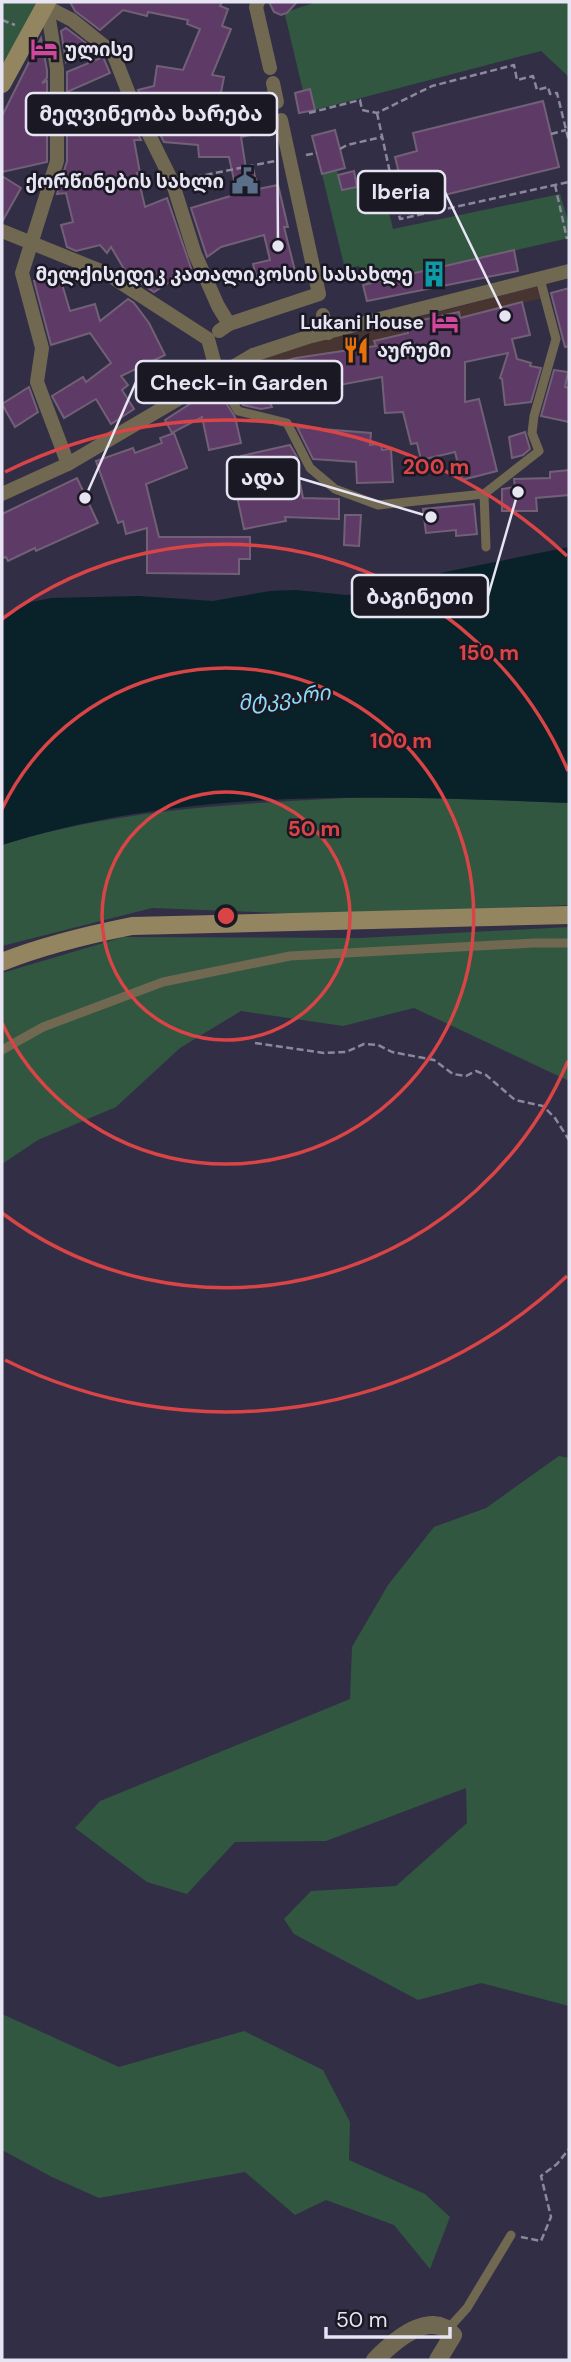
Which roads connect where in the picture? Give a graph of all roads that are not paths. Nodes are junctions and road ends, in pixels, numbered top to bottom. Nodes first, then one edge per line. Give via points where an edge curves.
1 (258, 2) edge
2 (46, 4) edge
3 (270, 68) dead end
4 (273, 83) dead end
5 (2, 84) edge
6 (277, 102) dead end
7 (281, 120) dead end
8 (2, 231) edge
9 (31, 243) junction
10 (569, 271) edge
11 (540, 279) junction
12 (321, 306) junction
13 (219, 332) junction
14 (328, 332) junction
15 (218, 376) junction
16 (68, 464) junction
17 (2, 494) edge
18 (484, 494) junction
19 (486, 547) dead end
20 (569, 915) edge
21 (569, 943) edge
22 (2, 962) edge
23 (2, 1050) edge
24 (511, 2235) road end
25 (448, 2329) junction
26 (374, 2360) edge
27 (438, 2360) edge

1 - 3 street
2 - 5 main road
2 - 9 street via 57,69 57,161
2 - 13 street via 113,53 172,181 195,254 218,306
4 - 6 street
7 - 12 street
8 - 9 street
9 - 13 street via 106,273
9 - 16 street via 22,273 42,348 37,382
10 - 11 street
11 - 14 street
11 - 18 lane via 556,339 534,416 532,433 540,451
12 - 13 street via 299,301
12 - 14 street
13 - 15 street
14 - 15 street via 253,355
15 - 16 street
15 - 18 lane via 238,411 287,423 310,468 335,489 378,505
16 - 17 street
18 - 19 lane
20 - 22 main road via 132,926 84,935
21 - 23 lane via 290,956 163,982 43,1027
24 - 25 lane via 467,2308
25 - 26 street via 433,2323 419,2327
25 - 27 street via 453,2334

